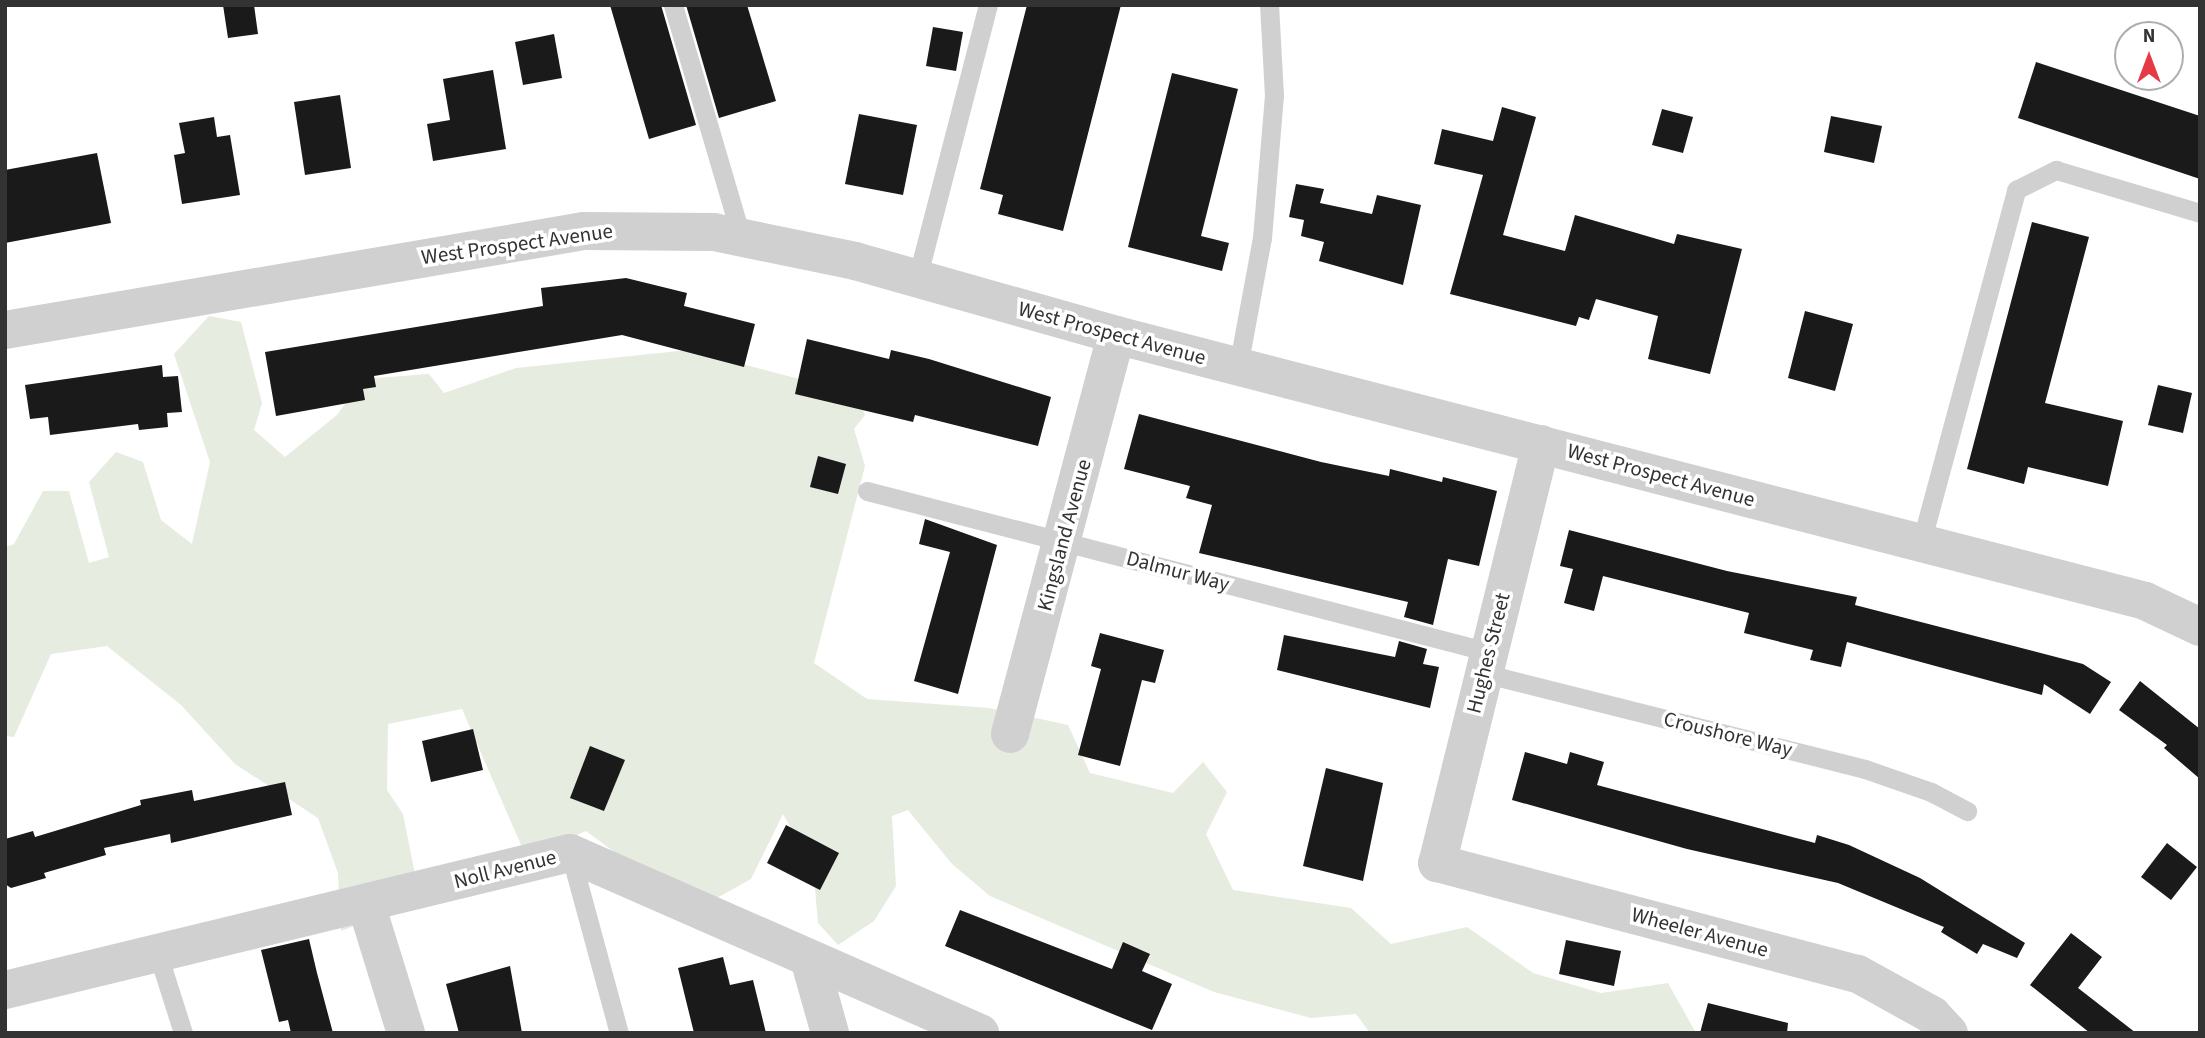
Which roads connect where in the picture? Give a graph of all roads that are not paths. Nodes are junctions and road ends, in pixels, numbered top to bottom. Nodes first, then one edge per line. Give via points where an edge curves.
1 (673, 5) edge
2 (988, 5) edge
3 (1269, 5) edge
4 (2200, 213) edge
5 (741, 236) junction
6 (917, 279) junction
7 (5, 330) edge
8 (1116, 335) junction
9 (1238, 366) junction
10 (1541, 444) junction
11 (867, 491) dead end
12 (1063, 541) junction
13 (1921, 542) junction
14 (2197, 619) edge
15 (1486, 663) junction
16 (1010, 734) dead end
17 (1967, 811) dead end
18 (570, 853) junction
19 (1437, 863) joint
20 (366, 904) junction
21 (158, 954) junction
22 (810, 962) junction
23 (5, 990) edge
24 (183, 1033) edge
25 (406, 1033) edge
26 (618, 1033) edge
27 (830, 1033) edge
28 (980, 1033) edge
29 (1949, 1033) edge

1 - 5 lane
2 - 6 lane
3 - 9 lane via 1274,96 1262,238
4 - 13 lane via 2056,170 2016,190
5 - 6 street, West Prospect Avenue
5 - 7 street, West Prospect Avenue via 651,227 584,231
6 - 8 street, West Prospect Avenue
8 - 9 street, West Prospect Avenue
8 - 12 street, Kingsland Avenue
9 - 10 street, West Prospect Avenue
10 - 13 street, West Prospect Avenue
10 - 15 street, Hughes Street
11 - 12 lane, Dalmur Way
12 - 15 lane, Dalmur Way
12 - 16 street, Kingsland Avenue
13 - 14 street, West Prospect Avenue
15 - 17 lane, Croushore Way via 1865,769 1931,792
15 - 19 street, Hughes Street
18 - 20 street, Noll Avenue
18 - 22 street, Noll Avenue
18 - 26 lane
19 - 29 street, Wheeler Avenue via 1858,974 1932,1015
20 - 21 street, Noll Avenue
20 - 25 street
21 - 23 street, Noll Avenue
21 - 24 lane
22 - 27 street
22 - 28 street, Noll Avenue

